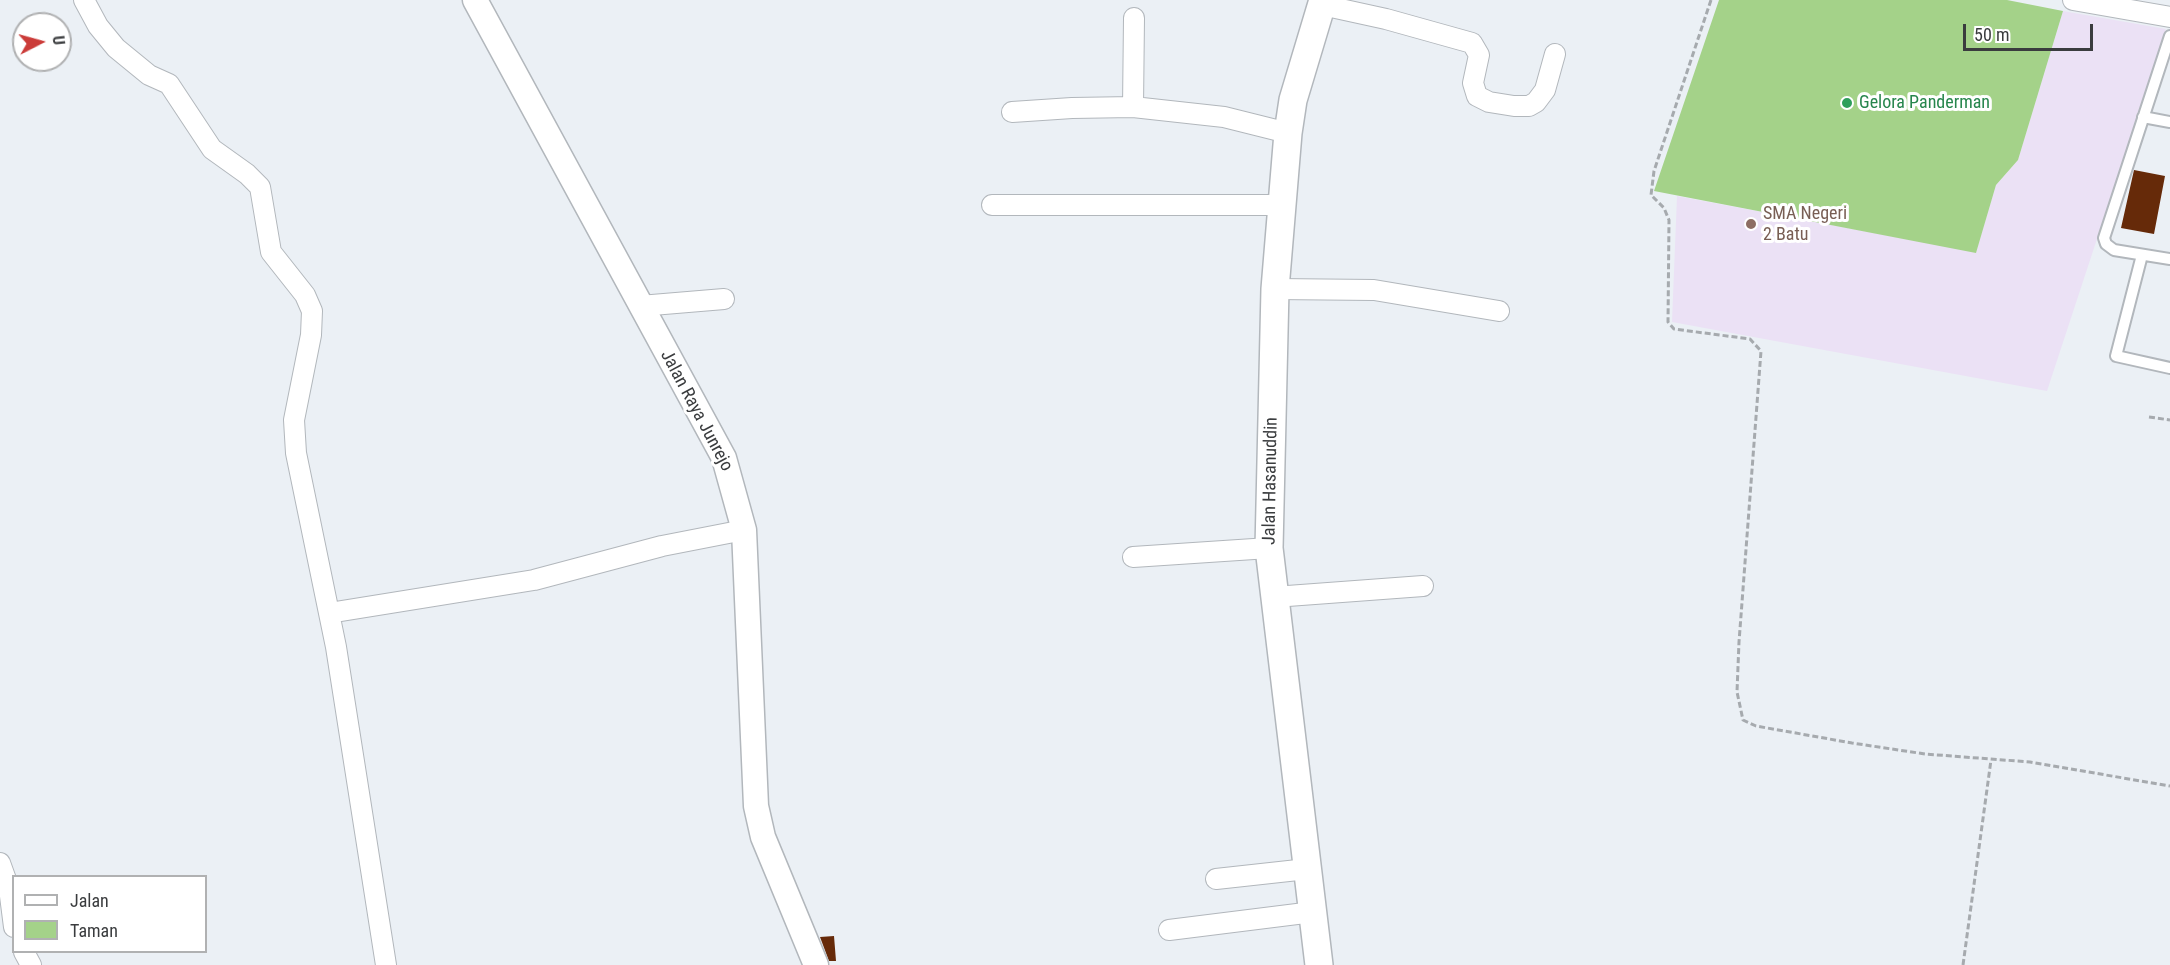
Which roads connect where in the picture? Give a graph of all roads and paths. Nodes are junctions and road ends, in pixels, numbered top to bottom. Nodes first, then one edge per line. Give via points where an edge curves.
1 (84, 0) edge
2 (475, 0) edge
3 (1711, 0) edge
4 (2073, 0) edge
5 (1323, 2) edge
6 (2170, 17) edge
7 (1134, 18) dead end
8 (2170, 36) edge
9 (1555, 54) dead end
10 (1133, 107) junction
11 (1012, 112) dead end
12 (2143, 117) junction
13 (2170, 122) edge
14 (1288, 133) junction
15 (992, 205) dead end
16 (1283, 205) junction
17 (2142, 255) junction
18 (2170, 259) edge
19 (1275, 289) junction
20 (724, 299) dead end
21 (640, 306) junction
22 (1499, 311) dead end
23 (2170, 368) edge
24 (2149, 417) dead end
25 (2170, 420) edge
26 (744, 530) junction
27 (1269, 548) junction
28 (1133, 557) dead end
29 (1423, 586) dead end
30 (1274, 597) junction
31 (329, 613) junction
32 (1991, 760) junction
33 (2170, 786) edge
34 (0, 862) edge
35 (1307, 869) junction
36 (1216, 879) dead end
37 (12, 911) edge
38 (1313, 912) junction
39 (1169, 930) dead end
40 (386, 965) edge
41 (816, 965) edge
42 (1319, 965) edge
43 (1963, 965) edge

1 - 31 street via 116,48 149,75 169,84 212,149 260,187 271,252 312,311 294,429
2 - 21 street, Jalan Raya Junrejo
3 - 32 path via 1654,171 1650,195 1664,208 1669,220 1668,322 1674,329 1750,339 1761,351 1739,642 1740,712 1743,720 1756,726 1915,753
4 - 6 street
5 - 9 street via 1473,43 1479,55 1473,83 1477,96 1489,102 1521,106 1536,102 1545,90
5 - 14 main road, Jalan Hasanuddin via 1296,89
7 - 10 street
8 - 12 lane
10 - 11 street
10 - 14 street via 1224,117
12 - 13 lane
12 - 17 lane via 2104,238 2114,250
14 - 16 main road, Jalan Hasanuddin
15 - 16 street
16 - 19 main road, Jalan Hasanuddin
17 - 18 lane
17 - 23 lane via 2116,356
19 - 22 street via 1374,290
19 - 27 main road, Jalan Hasanuddin
20 - 21 street
21 - 26 street, Jalan Raya Junrejo via 724,458
24 - 25 path
26 - 31 street via 630,554 534,580
26 - 41 street, Jalan Raya Junrejo via 756,806 764,837
27 - 28 street
27 - 30 main road, Jalan Hasanuddin
29 - 30 street
30 - 35 main road, Jalan Hasanuddin
31 - 40 street
32 - 33 path via 2030,762
32 - 43 path
34 - 37 street
35 - 36 street
35 - 38 main road, Jalan Hasanuddin
38 - 39 street
38 - 42 main road, Jalan Hasanuddin

